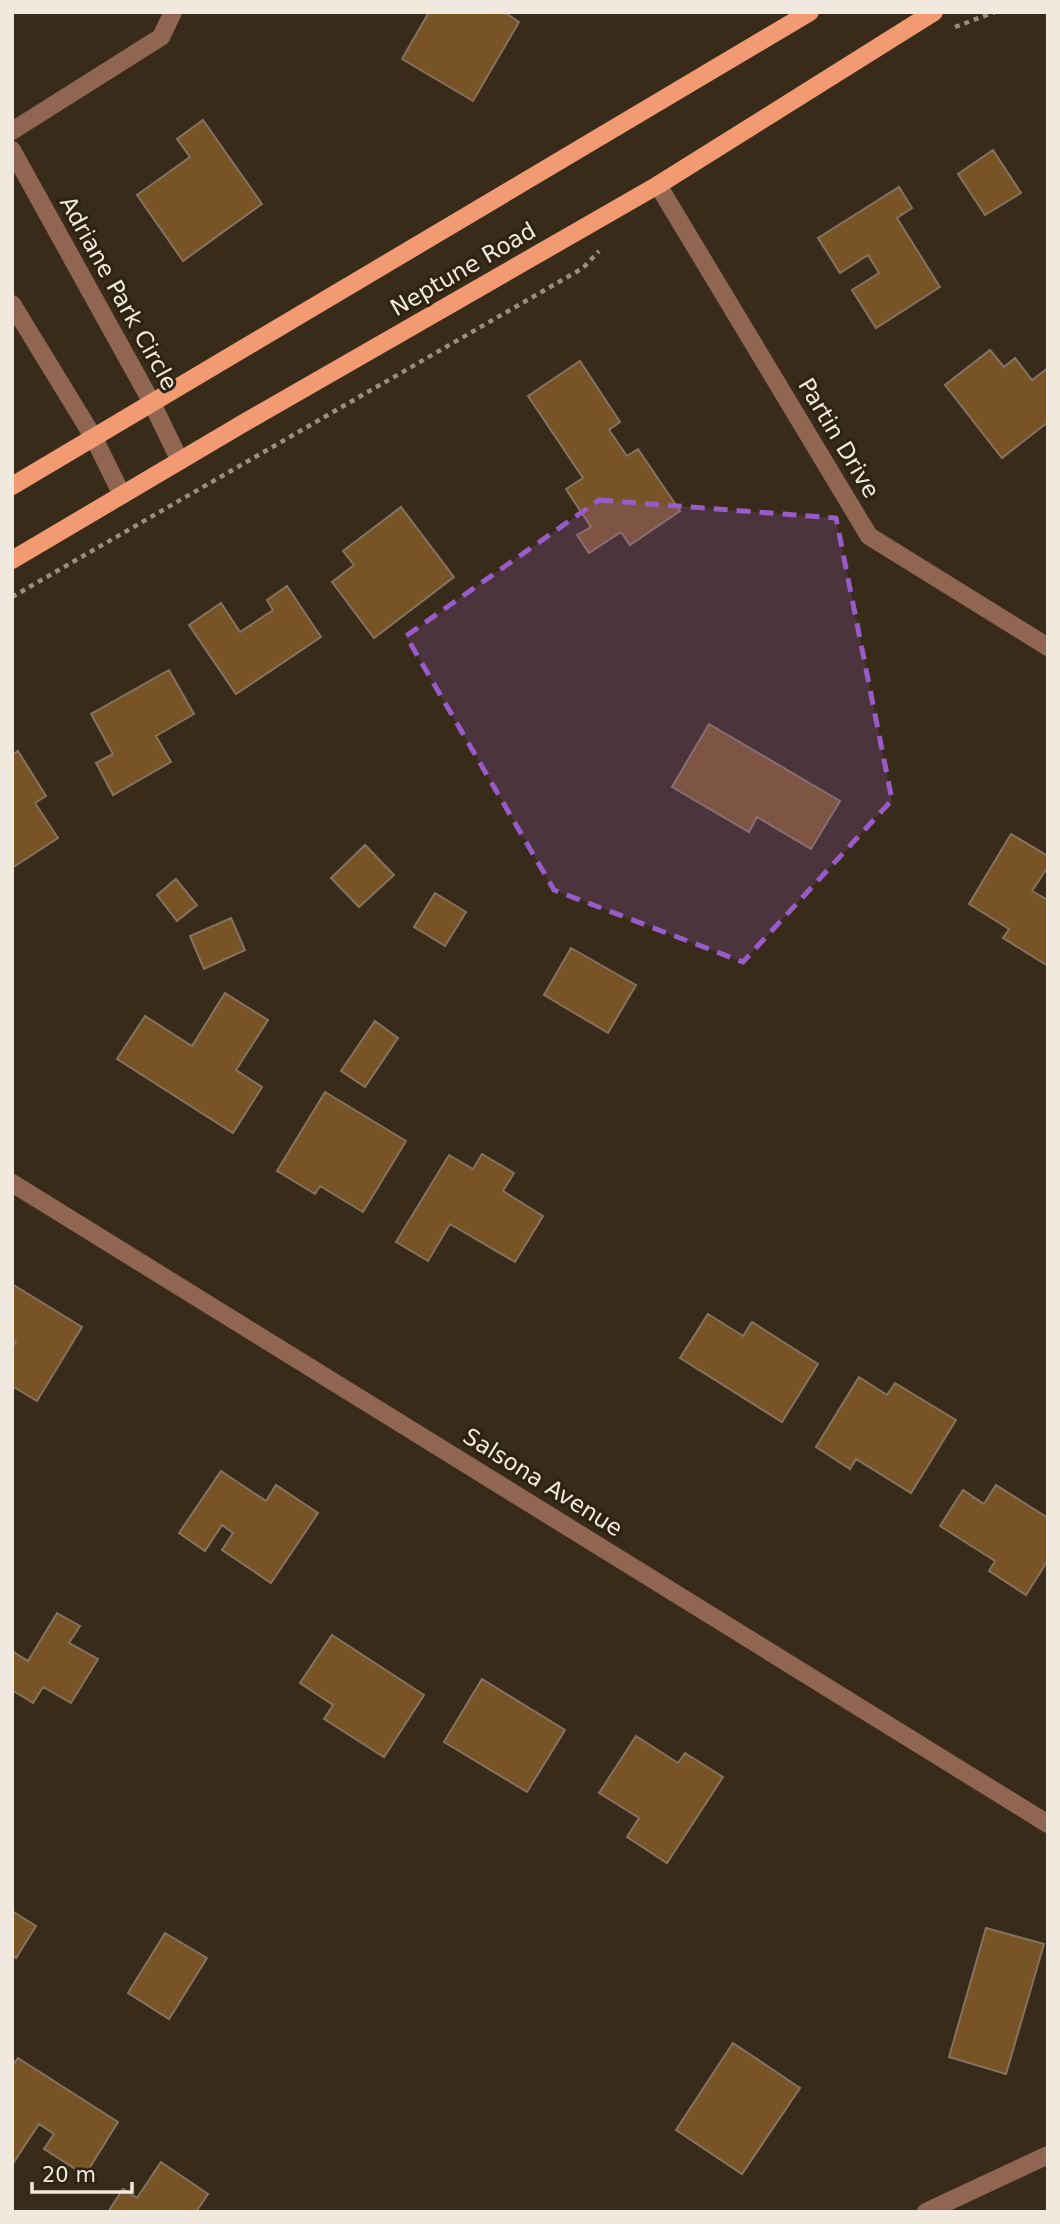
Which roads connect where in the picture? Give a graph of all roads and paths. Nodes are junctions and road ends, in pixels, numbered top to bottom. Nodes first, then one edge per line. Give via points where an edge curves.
1 (173, 12) edge
2 (810, 12) edge
3 (934, 12) edge
4 (12, 131) edge
5 (12, 150) edge
6 (658, 185) junction
7 (12, 303) edge
8 (152, 404) junction
9 (94, 438) junction
10 (180, 461) junction
11 (12, 486) edge
12 (122, 495) junction
13 (12, 560) edge
14 (1048, 647) edge
15 (12, 1182) edge
16 (1048, 1824) edge
17 (1048, 2155) edge
18 (926, 2212) edge

1 - 4 street via 162,37
2 - 8 main road, Neptune Road
3 - 6 main road, Neptune Road
5 - 8 street, Adriane Park Circle
6 - 10 main road, Neptune Road
6 - 14 street, Partin Drive via 869,536
7 - 9 street
8 - 9 main road, Neptune Road
8 - 10 street, Adriane Park Circle
9 - 11 main road, Neptune Road
9 - 12 street
10 - 12 main road, Neptune Road
12 - 13 main road, Neptune Road
15 - 16 street, Salsona Avenue
17 - 18 street

